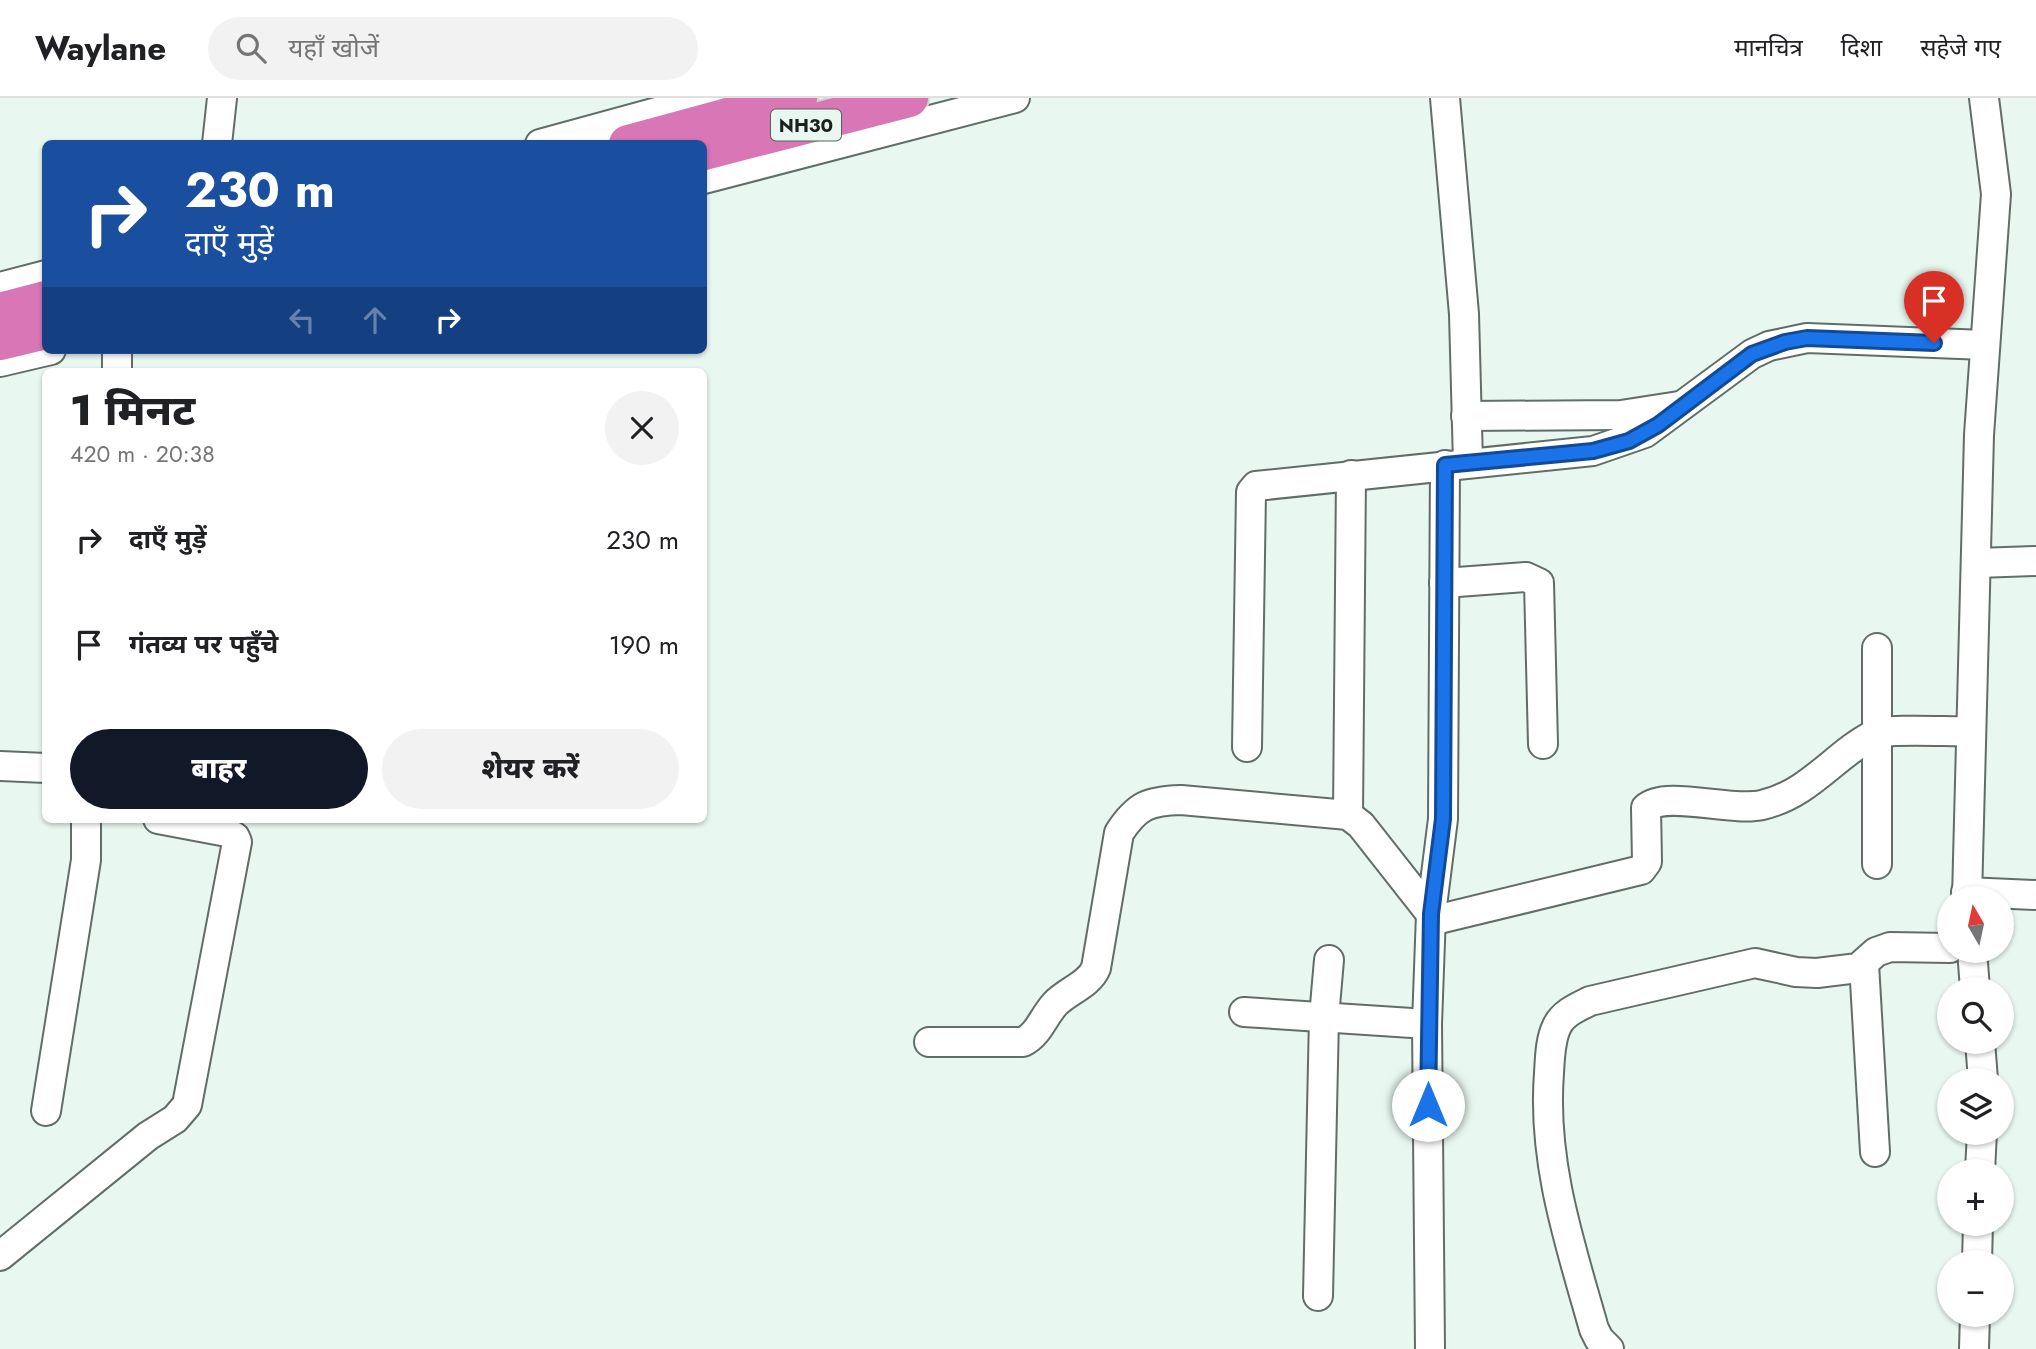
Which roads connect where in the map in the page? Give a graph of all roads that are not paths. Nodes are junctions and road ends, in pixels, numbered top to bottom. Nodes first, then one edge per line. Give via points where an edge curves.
1 (222, 98) edge
2 (708, 98) edge
3 (798, 98) edge
4 (909, 98) edge
5 (1015, 98) edge
6 (1445, 98) edge
7 (1984, 98) edge
8 (217, 140) edge
9 (555, 140) edge
10 (643, 140) edge
11 (707, 150) edge
12 (707, 178) edge
13 (42, 276) edge
14 (0, 287) edge
15 (42, 301) edge
16 (0, 312) edge
17 (42, 331) edge
18 (0, 341) edge
19 (1985, 345) junction
20 (42, 352) edge
21 (0, 362) edge
22 (1679, 406) junction
23 (1466, 416) junction
24 (1457, 464) junction
25 (1351, 475) junction
26 (2036, 561) edge
27 (1977, 563) junction
28 (1444, 583) junction
29 (1877, 648) dead end
30 (1877, 732) junction
31 (1971, 732) junction
32 (1543, 744) dead end
33 (1247, 747) dead end
34 (0, 766) edge
35 (42, 768) edge
36 (1348, 815) junction
37 (86, 823) edge
38 (179, 823) edge
39 (1877, 864) dead end
40 (1966, 886) edge
41 (2014, 895) edge
42 (2036, 895) edge
43 (1431, 917) junction
44 (1937, 948) edge
45 (1329, 960) dead end
46 (1864, 964) junction
47 (1244, 1012) dead end
48 (1324, 1017) junction
49 (1427, 1024) junction
50 (929, 1042) dead end
51 (46, 1111) dead end
52 (1875, 1152) dead end
53 (0, 1256) edge
54 (1318, 1296) dead end
55 (1974, 1327) edge
56 (1430, 1349) edge
57 (1609, 1349) edge
58 (1973, 1349) edge

1 - 8 street
2 - 9 street
3 - 10 highway, NH30
4 - 11 highway, NH30
5 - 12 street
6 - 23 street via 1464,314
7 - 19 street via 1996,194
13 - 14 street
15 - 16 highway
17 - 18 highway
19 - 22 street via 1807,338 1785,342 1752,354
19 - 27 street
20 - 21 street
22 - 23 street via 1621,415
22 - 24 street via 1645,433 1614,446
23 - 24 street
24 - 25 street
24 - 28 street
25 - 33 street via 1261,484 1251,492
25 - 36 street
26 - 27 street
27 - 31 street
28 - 32 street via 1526,577 1539,583
28 - 43 street via 1443,819
29 - 30 street
30 - 31 street
30 - 39 street
30 - 43 street via 1804,786 1773,802 1738,807 1667,799 1651,803 1645,816 1647,862 1641,870
31 - 40 street
34 - 35 street
36 - 43 street via 1361,825
36 - 50 street via 1181,800 1143,806 1119,833 1092,976 1057,1002 1035,1034 1023,1042
37 - 51 street via 86,860
38 - 53 street via 227,832 237,842 183,1113
41 - 42 street
43 - 49 street
44 - 46 street via 1890,947 1876,951
45 - 48 street
46 - 52 street
46 - 57 street via 1849,970 1808,973 1761,963 1746,965 1590,1001 1568,1013 1557,1026 1548,1088 1550,1157 1594,1329
47 - 48 street
48 - 49 street
48 - 54 street
49 - 56 street
55 - 58 street

